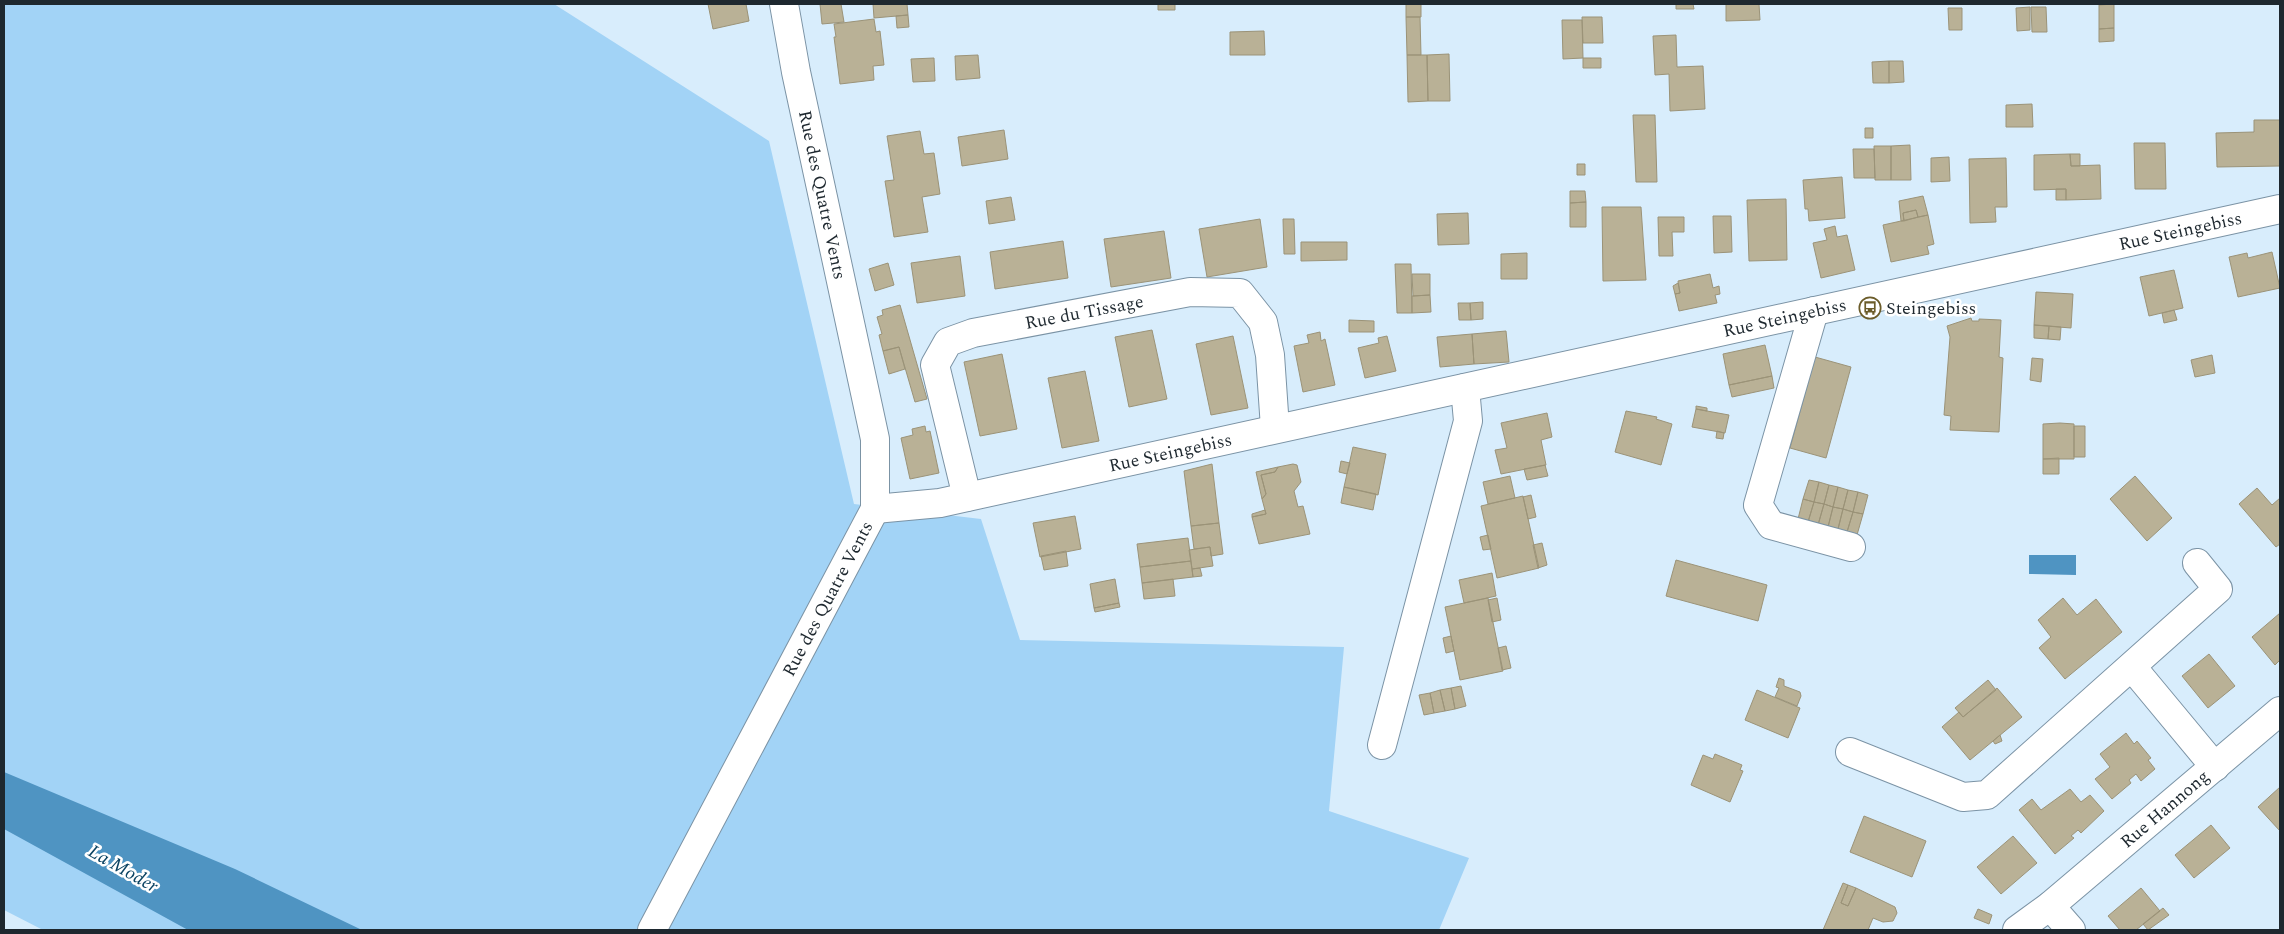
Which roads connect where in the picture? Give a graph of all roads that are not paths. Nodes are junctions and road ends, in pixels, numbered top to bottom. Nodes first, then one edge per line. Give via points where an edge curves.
1 (784, 4) edge
2 (2280, 209) edge
3 (1814, 311) junction
4 (1465, 388) junction
5 (1275, 428) junction
6 (967, 497) junction
7 (875, 510) junction
8 (1851, 547) dead end
9 (2197, 563) dead end
10 (2132, 667) junction
11 (2280, 711) edge
12 (1382, 744) dead end
13 (1850, 752) dead end
14 (2215, 767) junction
15 (2050, 906) junction
16 (652, 930) edge
17 (2017, 930) edge
18 (2071, 930) edge

1 - 7 street, Rue des Quatre Vents via 875,439
2 - 3 street, Rue Steingebiss
3 - 4 street, Rue Steingebiss
3 - 8 street via 1758,504 1771,525
4 - 5 street, Rue Steingebiss
4 - 12 street via 1468,420
5 - 6 street, Rue Steingebiss
5 - 6 street, Rue du Tissage via 1270,355 1263,322 1240,293 1190,292 973,333 948,342 935,365
6 - 7 street, Rue Steingebiss
7 - 16 street, Rue des Quatre Vents
9 - 10 street via 2218,589
10 - 13 street via 1987,795 1963,797
10 - 14 street
11 - 14 street, Rue Hannong
14 - 15 street, Rue Hannong
15 - 17 street, Rue Hannong
15 - 18 street

